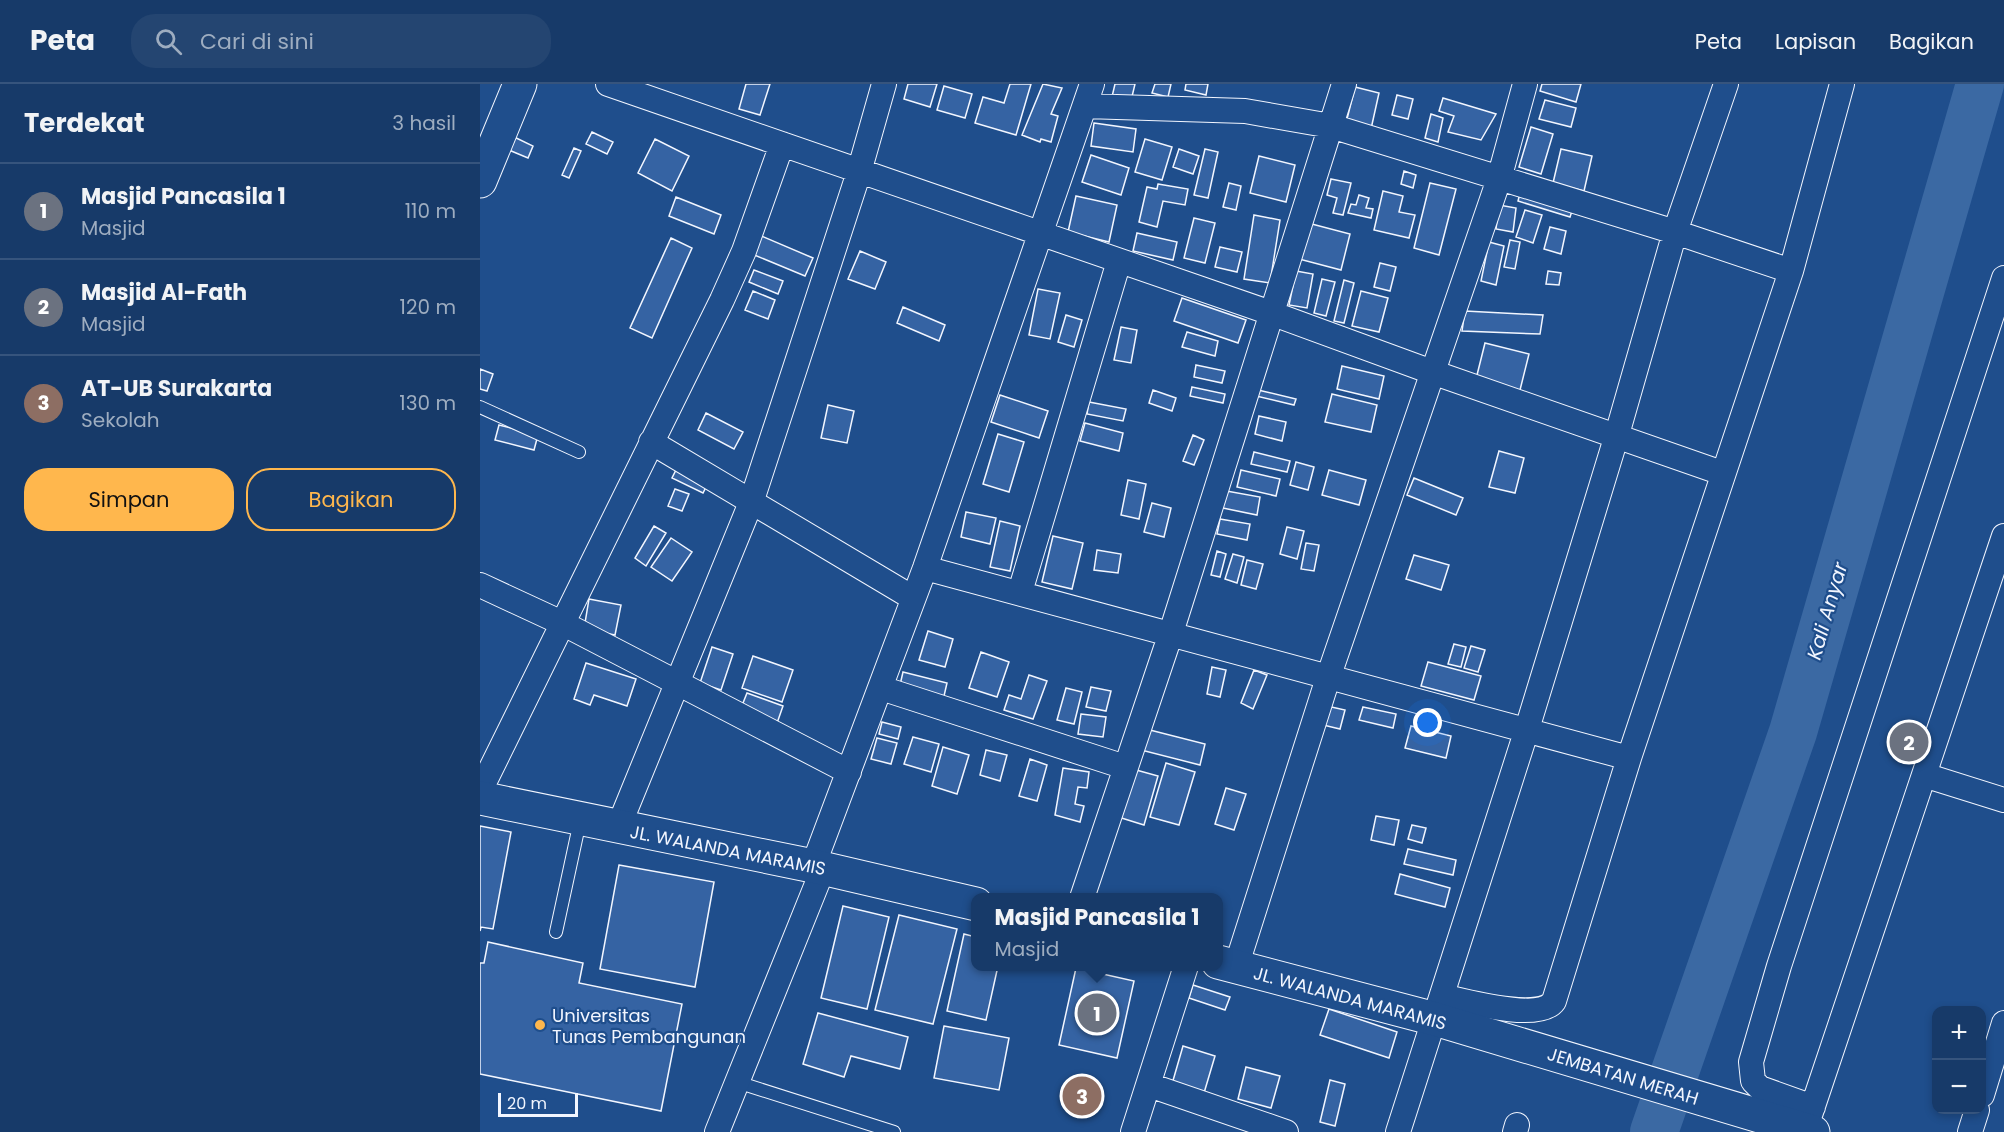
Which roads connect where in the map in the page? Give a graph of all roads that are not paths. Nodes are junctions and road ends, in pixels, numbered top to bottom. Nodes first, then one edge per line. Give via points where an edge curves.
1 (520, 84) edge
2 (608, 84) edge
3 (884, 84) edge
4 (1344, 84) edge
5 (1525, 84) edge
6 (1726, 84) edge
7 (1842, 84) edge
8 (1089, 95) edge
9 (1331, 126) junction
10 (782, 144) junction
11 (486, 147) edge
12 (859, 172) junction
13 (1498, 179) junction
14 (480, 181) edge
15 (1675, 232) junction
16 (1040, 233) junction
17 (1119, 261) junction
18 (1791, 271) junction
19 (2004, 278) edge
20 (1271, 312) junction
21 (1432, 372) junction
22 (480, 407) edge
23 (1616, 438) junction
24 (651, 442) junction
25 (579, 452) dead end
26 (1722, 473) junction
27 (752, 500) junction
28 (2004, 536) edge
29 (925, 568) junction
30 (480, 585) edge
31 (1020, 592) junction
32 (912, 598) junction
33 (562, 623) junction
34 (1170, 636) junction
35 (1328, 678) junction
36 (678, 682) junction
37 (881, 688) junction
38 (1527, 729) junction
39 (1629, 758) junction
40 (1125, 767) junction
41 (849, 772) junction
42 (1924, 775) junction
43 (480, 791) edge
44 (480, 798) edge
45 (2004, 800) edge
46 (580, 820) junction
47 (618, 828) junction
48 (818, 867) junction
49 (1083, 893) edge
50 (971, 903) edge
51 (556, 932) dead end
52 (1227, 965) edge
53 (1184, 971) edge
54 (1438, 1008) junction
55 (2004, 1023) edge
56 (1481, 1034) joint
57 (737, 1082) junction
58 (1986, 1082) edge
59 (1149, 1085) junction
60 (1976, 1114) edge
61 (1809, 1125) edge
62 (717, 1132) edge
63 (894, 1132) edge
64 (1133, 1132) edge
65 (1287, 1132) edge
66 (1398, 1132) edge
67 (1970, 1132) edge

1 - 11 street
2 - 10 street
3 - 12 street
4 - 9 street
5 - 13 street
6 - 15 street
7 - 18 street
8 - 9 street via 1245,111
8 - 16 street
9 - 13 street
9 - 20 street
10 - 12 street
10 - 24 street via 740,261
11 - 14 street
12 - 16 street
12 - 27 street
13 - 15 street
13 - 21 street
15 - 18 street
15 - 23 street
16 - 17 street
16 - 29 street
17 - 20 street
17 - 31 street
18 - 26 street
19 - 61 street via 1786,943 1751,1062 1753,1081
20 - 21 street
20 - 34 street
21 - 23 street
21 - 35 street
22 - 25 lane
23 - 26 street
23 - 38 street
24 - 27 street
24 - 33 street
26 - 39 street
27 - 32 street
27 - 36 street
28 - 42 street
29 - 31 street
29 - 32 street
30 - 33 street
31 - 34 street
32 - 37 street
33 - 36 street
33 - 43 street
34 - 35 street
34 - 40 street
35 - 38 street
35 - 52 street
36 - 41 street
36 - 47 street
37 - 40 street
37 - 41 street
38 - 39 street
38 - 54 street
39 - 54 street via 1550,1006 1538,1010
40 - 49 street
41 - 48 street
42 - 45 street
42 - 61 street
44 - 46 street, JL. WALANDA MARAMIS
46 - 47 street, JL. WALANDA MARAMIS
46 - 51 lane
47 - 48 street, JL. WALANDA MARAMIS
48 - 50 street, JL. WALANDA MARAMIS
48 - 57 street
52 - 54 street, JL. WALANDA MARAMIS
53 - 59 street
54 - 56 street, JL. WALANDA MARAMIS
54 - 66 street
55 - 58 street
56 - 61 street, JEMBATAN MERAH via 1764,1118
57 - 62 street
57 - 63 lane
59 - 64 street
59 - 65 street
60 - 67 street

